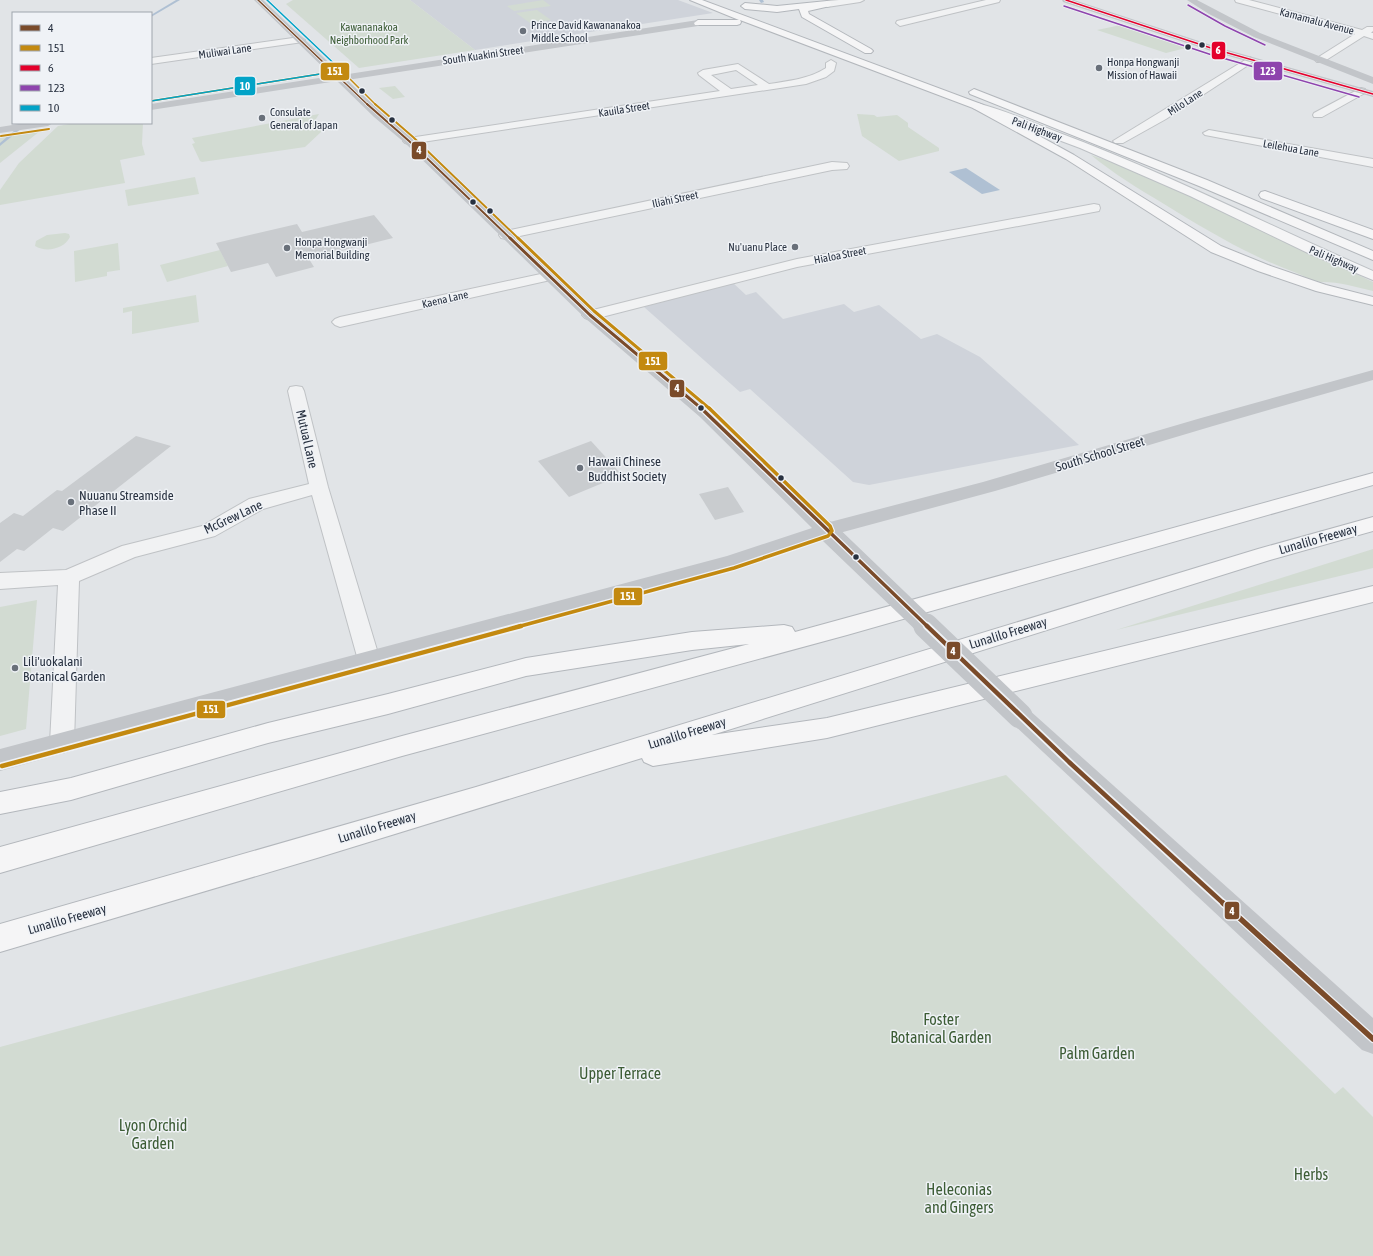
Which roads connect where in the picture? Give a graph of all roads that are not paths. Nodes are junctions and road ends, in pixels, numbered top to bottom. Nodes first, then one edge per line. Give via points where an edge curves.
1 (258, 0) edge
2 (683, 0) edge
3 (694, 0) edge
4 (860, 0) edge
5 (996, 0) edge
6 (1066, 0) edge
7 (1191, 0) edge
8 (1239, 0) edge
9 (828, 4) junction
10 (714, 12) junction
11 (781, 19) dead end
12 (739, 22) junction
13 (698, 23) junction
14 (900, 23) dead end
15 (1373, 28) edge
16 (817, 33) dead end
17 (1363, 34) junction
18 (1373, 36) edge
19 (300, 40) junction
20 (802, 42) junction
21 (825, 50) junction
22 (868, 51) junction
23 (880, 56) dead end
24 (1250, 60) junction
25 (1320, 60) junction
26 (152, 61) edge
27 (831, 63) joint
28 (1342, 69) junction
29 (340, 77) junction
30 (1373, 81) edge
31 (767, 87) junction
32 (1350, 87) junction
33 (1361, 91) junction
34 (729, 93) junction
35 (1373, 94) edge
36 (977, 106) junction
37 (152, 107) edge
38 (1318, 115) dead end
39 (42, 124) edge
40 (5, 130) edge
41 (1209, 133) dead end
42 (1119, 140) junction
43 (409, 141) junction
44 (1373, 163) edge
45 (843, 166) dead end
46 (1094, 208) dead end
47 (506, 235) junction
48 (1373, 235) edge
49 (1373, 256) edge
50 (1369, 275) edge
51 (550, 276) junction
52 (1373, 301) edge
53 (590, 315) junction
54 (340, 322) dead end
55 (1373, 375) edge
56 (296, 391) dead end
57 (1373, 478) edge
58 (319, 487) junction
59 (1373, 524) edge
60 (826, 530) junction
61 (68, 577) junction
62 (0, 581) edge
63 (1373, 594) edge
64 (847, 627) junction
65 (369, 660) junction
66 (62, 743) junction
67 (0, 760) edge
68 (577, 767) junction
69 (0, 803) edge
70 (0, 860) edge
71 (0, 938) edge
72 (1373, 1039) edge

1 - 19 main road
2 - 10 main road
3 - 20 main road, Pali Highway
4 - 9 street
5 - 14 street
6 - 24 main road
7 - 25 main road via 1244,29
8 - 17 street, Kamamalu Avenue
9 - 11 main road via 777,9 742,5
9 - 22 main road via 803,10 805,15
10 - 12 main road
10 - 13 main road via 710,19
12 - 13 main road
12 - 20 main road via 789,41
13 - 29 main road, South Kuakini Street
15 - 17 street
16 - 22 main road
17 - 18 street, Kamamalu Avenue
17 - 25 street
19 - 26 street, Muliwai Lane
19 - 29 main road
20 - 21 main road, Pali Highway
21 - 27 main road
21 - 36 main road, Pali Highway
22 - 23 main road
24 - 32 main road
24 - 42 street, Milo Lane via 1162,117
25 - 28 main road
27 - 31 street, Kauila Street via 831,69 822,75 806,81
28 - 30 main road
28 - 32 main road via 1362,84
29 - 37 main road, South Kuakini Street
29 - 43 main road
31 - 34 street, Kauila Street
31 - 34 street via 738,67 703,73
32 - 33 main road
33 - 35 main road
33 - 38 street
34 - 43 street, Kauila Street
36 - 50 main road, Pali Highway via 1084,146 1194,193
36 - 52 main road via 1070,157 1216,249 1321,288
39 - 40 main road
41 - 44 street, Leilehua Lane
42 - 48 main road
42 - 49 main road, Pali Highway via 970,90 1202,183
43 - 47 main road
45 - 47 street, Iliahi Street via 832,166
46 - 53 street, Hialoa Street via 797,263
47 - 51 main road
51 - 53 main road
51 - 54 street, Kaena Lane
53 - 60 main road via 706,413
55 - 60 main road, South School Street via 988,487
56 - 58 street, Mutual Lane
57 - 64 main road
58 - 61 street, McGrew Lane via 256,504 208,531 129,552
58 - 65 street
59 - 68 main road, Lunalilo Freeway via 1265,554
60 - 65 main road, South School Street via 732,562
60 - 72 main road, bridge via 1069,762
61 - 62 street, McGrew Lane
61 - 66 street
63 - 68 main road via 827,728
64 - 69 main road via 692,641 526,668 268,734 71,789
64 - 70 main road via 402,746
65 - 66 main road, South School Street
66 - 67 main road, South School Street
68 - 71 main road, Lunalilo Freeway

